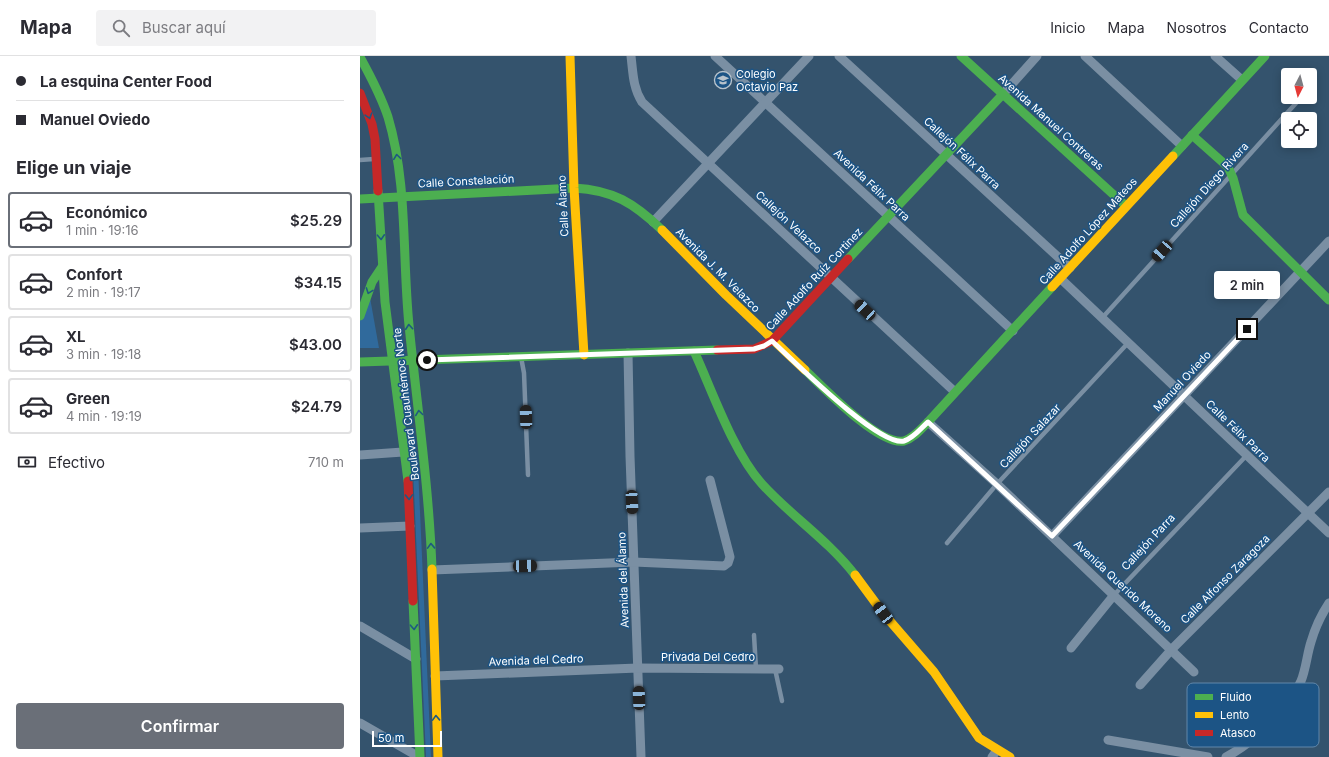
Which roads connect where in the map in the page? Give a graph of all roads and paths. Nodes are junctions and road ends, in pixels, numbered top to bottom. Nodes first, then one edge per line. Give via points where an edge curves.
1 (570, 56) edge
2 (631, 56) edge
3 (716, 56) edge
4 (809, 56) edge
5 (839, 56) edge
6 (961, 56) edge
7 (1037, 56) edge
8 (1085, 56) edge
9 (1215, 56) edge
10 (1265, 56) edge
11 (360, 57) edge
12 (1242, 80) junction
13 (360, 93) edge
14 (1003, 94) junction
15 (766, 102) junction
16 (1295, 104) edge
17 (1192, 135) junction
18 (1182, 146) junction
19 (947, 155) junction
20 (377, 159) junction
21 (360, 160) edge
22 (709, 164) junction
23 (1232, 173) junction
24 (574, 188) junction
25 (401, 196) junction
26 (379, 198) junction
27 (360, 199) edge
28 (1126, 206) junction
29 (888, 217) junction
30 (653, 222) junction
31 (1329, 241) edge
32 (382, 267) junction
33 (1070, 268) junction
34 (1300, 273) junction
35 (831, 279) junction
36 (1061, 279) junction
37 (1329, 300) edge
38 (360, 316) edge
39 (1103, 317) junction
40 (1013, 331) junction
41 (772, 341) junction
42 (1129, 342) junction
43 (694, 351) junction
44 (628, 353) junction
45 (584, 355) junction
46 (520, 357) junction
47 (412, 360) junction
48 (392, 361) junction
49 (360, 362) edge
50 (955, 392) junction
51 (1184, 396) junction
52 (928, 422) junction
53 (403, 452) junction
54 (360, 455) edge
55 (1246, 456) junction
56 (528, 476) dead end
57 (710, 480) dead end
58 (998, 484) junction
59 (1329, 492) edge
60 (1308, 514) junction
61 (410, 526) junction
62 (360, 528) edge
63 (1329, 533) edge
64 (1052, 536) junction
65 (947, 543) dead end
66 (634, 562) junction
67 (432, 570) junction
68 (1114, 595) junction
69 (1329, 603) edge
70 (360, 626) edge
71 (754, 635) dead end
72 (1071, 648) dead end
73 (1172, 649) junction
74 (416, 659) junction
75 (638, 668) junction
76 (756, 669) junction
77 (777, 669) joint
78 (1194, 672) dead end
79 (435, 676) junction
80 (1300, 683) edge
81 (1140, 685) dead end
82 (782, 701) dead end
83 (360, 723) edge
84 (1108, 740) dead end
85 (1243, 747) edge
86 (995, 754) edge
87 (419, 757) edge
88 (438, 757) edge
89 (640, 757) edge
90 (1010, 757) edge
91 (1208, 757) edge
92 (1226, 757) edge

1 - 24 main road, Calle Álamo
2 - 22 street, Callejón Velazco via 633,81 642,102
3 - 15 street, Avenida Félix Parra
4 - 15 street
5 - 19 street, Callejón Félix Parra
6 - 14 main road, Avenida Manuel Contreras
7 - 14 street, Calle Adolfo Ruíz Cortinez
8 - 18 street
9 - 12 street
10 - 12 main road, Calle Adolfo López Mateos
25 -> 11 main road, Boulevard Cuauhtémoc Norte via 395,140 390,120 372,74
12 - 17 main road, Calle Adolfo López Mateos
13 -> 20 main road, Boulevard Cuauhtémoc Norte via 372,124
14 - 19 main road, Calle Adolfo Ruíz Cortinez
14 - 28 main road, Avenida Manuel Contreras
15 - 22 street
15 - 29 street, Avenida Félix Parra
16 - 23 lane, Callejón Diego Rivera
17 - 18 main road, Calle Adolfo López Mateos
17 - 23 main road
18 - 28 main road, Calle Adolfo López Mateos
19 - 29 main road, Calle Adolfo Ruíz Cortinez
19 - 33 street, Callejón Félix Parra
20 - 21 lane
20 - 26 main road, Boulevard Cuauhtémoc Norte
22 - 30 street
22 - 35 street, Callejón Velazco
23 - 34 main road via 1238,206 1243,215
23 - 39 lane, Callejón Diego Rivera
24 - 25 main road, Calle Constelación
24 - 30 main road, Avenida J. M. Velazco via 607,192 622,198
24 - 45 main road, Calle Álamo
25 - 26 main road, Calle Constelación
47 -> 25 main road, Boulevard Cuauhtémoc Norte
26 - 27 main road, Calle Constelación
26 -> 32 main road, Boulevard Cuauhtémoc Norte
28 - 33 main road, Calle Adolfo López Mateos
29 - 35 main road, Calle Adolfo Ruíz Cortinez
29 - 40 street, Avenida Félix Parra
30 - 41 main road, Avenida J. M. Velazco
31 - 34 street, Manuel Oviedo
32 -> 38 main road via 372,282
32 - 48 main road, Boulevard Cuauhtémoc Norte
33 - 36 main road, Calle Adolfo López Mateos
34 - 37 main road
34 - 51 street, Manuel Oviedo
35 - 41 main road, Calle Adolfo Ruíz Cortinez
35 - 50 street, Callejón Velazco
36 - 39 street, Calle Félix Parra
36 - 40 main road, Calle Adolfo López Mateos
39 - 42 street, Calle Félix Parra
40 - 50 main road, Calle Adolfo López Mateos
41 - 43 main road, Calle Adolfo Ruíz Cortinez via 754,349
41 - 52 main road, Avenida J. M. Velazco via 858,419 888,438 904,441
42 - 51 street, Calle Félix Parra
42 - 58 lane, Callejón Salazar
43 - 44 main road, Calle Adolfo Ruíz Cortinez
43 - 86 main road via 738,449 762,483 850,569 883,613 934,672 979,738
44 - 45 main road, Calle Adolfo Ruíz Cortinez
44 - 66 street, Avenida del Álamo
45 - 46 main road, Calle Adolfo Ruíz Cortinez
46 - 47 main road, Calle Adolfo Ruíz Cortinez
46 - 56 lane via 524,373
47 - 48 main road, Calle Adolfo Ruíz Cortinez
67 -> 47 main road, Boulevard Cuauhtémoc Norte via 425,459
48 - 49 main road, Calle Adolfo Ruíz Cortinez
48 - 53 main road, Boulevard Cuauhtémoc Norte
50 - 52 main road, Calle Adolfo López Mateos
51 - 55 street, Calle Félix Parra
51 - 64 street, Manuel Oviedo
52 - 58 street, Avenida Querido Moreno
53 - 54 street
53 -> 61 main road, Boulevard Cuauhtémoc Norte via 408,482
55 - 60 street, Calle Félix Parra
55 - 68 lane, Callejón Parra
57 - 66 street via 730,557 728,563 724,566
58 - 64 street, Avenida Querido Moreno
58 - 65 lane, Callejón Salazar
59 - 60 street, Calle Alfonso Zaragoza
60 - 63 street, Calle Félix Parra
60 - 73 street, Calle Alfonso Zaragoza
61 - 62 street
61 -> 74 main road, Boulevard Cuauhtémoc Norte
64 - 68 street, Avenida Querido Moreno
66 - 67 street
66 - 75 street, Avenida del Álamo
67 - 79 main road, Boulevard Cuauhtémoc Norte
68 - 72 street, Callejón Parra
68 - 73 street, Avenida Querido Moreno
69 - 80 street via 1311,641
70 - 74 street
71 - 76 lane
73 - 78 street, Avenida Querido Moreno
73 - 81 street, Calle Alfonso Zaragoza
74 - 87 main road, Boulevard Cuauhtémoc Norte
75 - 76 street, Privada Del Cedro
75 - 79 street, Avenida del Cedro
75 - 89 street, Avenida del Álamo
76 - 77 street, Privada Del Cedro
77 - 82 lane
88 -> 79 main road, Boulevard Cuauhtémoc Norte
83 - 87 street
84 - 91 street
85 - 92 street
86 - 90 main road

